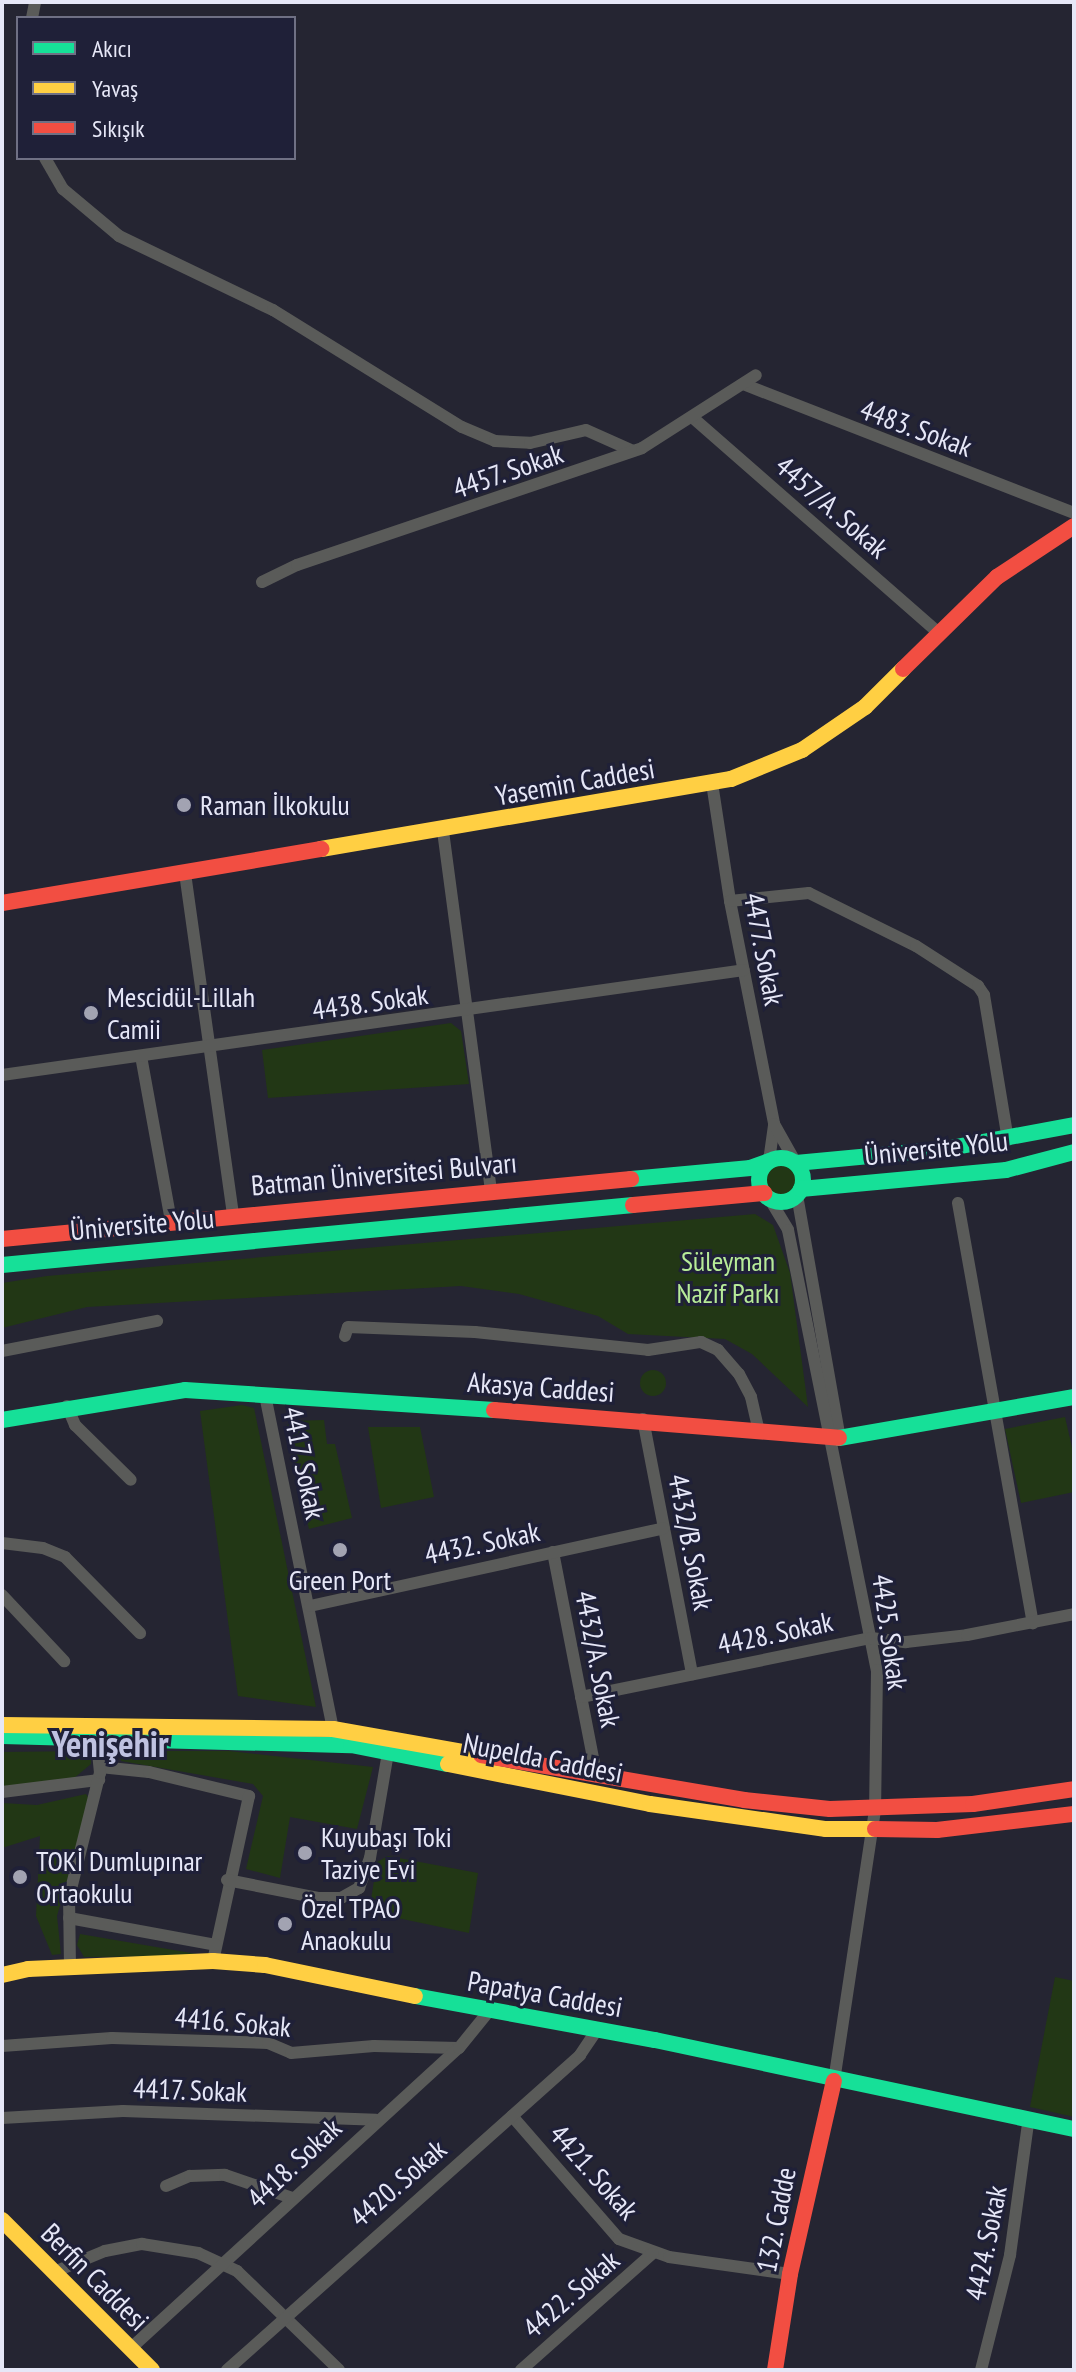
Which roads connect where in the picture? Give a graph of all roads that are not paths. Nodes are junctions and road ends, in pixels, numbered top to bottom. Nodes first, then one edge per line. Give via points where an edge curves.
1 (46, 160) edge
2 (756, 375) dead end
3 (743, 384) junction
4 (692, 417) junction
5 (633, 451) junction
6 (1074, 513) edge
7 (1074, 526) edge
8 (262, 582) dead end
9 (940, 634) junction
10 (712, 783) junction
11 (443, 831) junction
12 (185, 873) junction
13 (730, 901) junction
14 (2, 903) edge
15 (744, 970) junction
16 (471, 1012) junction
17 (211, 1047) junction
18 (141, 1056) junction
19 (2, 1075) edge
20 (774, 1124) junction
21 (1074, 1125) edge
22 (1008, 1140) junction
23 (1074, 1152) edge
24 (769, 1161) junction
25 (796, 1163) junction
26 (491, 1191) junction
27 (799, 1192) junction
28 (766, 1195) junction
29 (958, 1203) dead end
30 (233, 1214) junction
31 (171, 1221) junction
32 (2, 1239) edge
33 (2, 1265) edge
34 (157, 1321) dead end
35 (345, 1336) dead end
36 (2, 1351) edge
37 (265, 1395) junction
38 (1074, 1397) edge
39 (67, 1406) junction
40 (995, 1411) junction
41 (643, 1419) junction
42 (2, 1420) edge
43 (759, 1433) junction
44 (835, 1438) junction
45 (131, 1480) dead end
46 (664, 1528) junction
47 (2, 1543) edge
48 (553, 1552) junction
49 (2, 1595) edge
50 (310, 1606) junction
51 (1074, 1614) edge
52 (1033, 1623) junction
53 (140, 1633) dead end
54 (871, 1638) junction
55 (64, 1661) dead end
56 (692, 1674) junction
57 (581, 1697) junction
58 (2, 1725) edge
59 (333, 1729) junction
60 (96, 1731) junction
61 (2, 1736) edge
62 (388, 1753) junction
63 (100, 1773) junction
64 (596, 1774) junction
65 (1074, 1789) edge
66 (2, 1792) edge
67 (875, 1810) junction
68 (1074, 1814) edge
69 (872, 1829) junction
70 (227, 1880) junction
71 (69, 1918) junction
72 (214, 1953) junction
73 (70, 1967) junction
74 (2, 1975) edge
75 (489, 2011) junction
76 (597, 2030) junction
77 (2, 2046) edge
78 (459, 2048) junction
79 (834, 2081) junction
80 (512, 2116) junction
81 (2, 2118) edge
82 (376, 2120) junction
83 (1028, 2123) junction
84 (1074, 2129) edge
85 (166, 2186) dead end
86 (292, 2198) junction
87 (2, 2220) edge
88 (653, 2253) junction
89 (221, 2264) junction
90 (54, 2272) junction
91 (790, 2274) junction
92 (282, 2316) junction
93 (130, 2349) junction
94 (781, 2367) edge
95 (152, 2370) edge
96 (227, 2370) edge
97 (339, 2370) edge
98 (521, 2370) edge
99 (981, 2370) edge

1 - 5 street via 63,189 119,236 273,310 462,427 495,441 530,443 586,430
2 - 3 street, 4457. Sokak
3 - 4 street, 4457. Sokak
3 - 6 street, 4483. Sokak
4 - 5 street, 4457. Sokak
4 - 9 street, 4457/A. Sokak
5 - 8 street, 4457. Sokak via 297,565
7 - 9 street, Yasemin Caddesi via 997,577
9 - 10 street, Yasemin Caddesi via 865,707 802,750
10 - 11 street, Yasemin Caddesi
10 - 13 street, 4477. Sokak
11 - 12 street, Yasemin Caddesi
11 - 16 street
12 - 14 street, Yasemin Caddesi
12 - 17 street
13 - 15 street, 4477. Sokak
13 - 22 street via 809,893 916,946 978,986 984,995
15 - 16 street, 4438. Sokak
15 - 20 street, 4477. Sokak
16 - 17 street, 4438. Sokak
16 - 26 street
17 - 18 street, 4438. Sokak
17 - 30 street
18 - 19 street, 4438. Sokak
18 - 31 street
20 - 24 street
20 - 25 street
21 - 22 street
22 - 25 street
23 - 27 street, Üniversite Yolu via 1006,1170
24 - 25 street via 783,1158
24 - 26 street, Batman Üniversitesi Bulvarı via 750,1168
24 - 28 street via 759,1179
25 - 27 street via 803,1175
26 - 30 street, Batman Üniversitesi Bulvarı
27 - 28 street via 784,1202
27 - 44 street
28 - 33 street, Üniversite Yolu
28 - 44 street, 4425. Sokak via 788,1230
29 - 40 street
30 - 31 street, Batman Üniversitesi Bulvarı
31 - 32 street, Batman Üniversitesi Bulvarı
34 - 36 street
35 - 43 street via 348,1327 475,1332 648,1350 701,1342 718,1350 739,1374
37 - 39 street, Akasya Caddesi via 185,1390
37 - 41 street, Akasya Caddesi
37 - 50 street, 4417. Sokak
38 - 40 street, Akasya Caddesi
39 - 42 street, Akasya Caddesi
39 - 45 street via 75,1425
40 - 44 street, Akasya Caddesi
40 - 52 street
41 - 43 street, Akasya Caddesi
41 - 46 street, 4432/B. Sokak
43 - 44 street, Akasya Caddesi
44 - 54 street, 4425. Sokak
46 - 48 street, 4432. Sokak
46 - 56 street, 4432/B. Sokak
47 - 53 street via 43,1548 65,1557
48 - 50 street, 4432. Sokak
48 - 57 street, 4432/A. Sokak
49 - 55 street
50 - 59 street, 4417. Sokak
51 - 52 street, 4428. Sokak
52 - 54 street, 4428. Sokak via 906,1642
54 - 56 street, 4428. Sokak
54 - 67 street, 4425. Sokak via 877,1670
56 - 57 street, 4428. Sokak
57 - 64 street, 4432/A. Sokak
58 - 60 street, Nupelda Caddesi
59 - 60 street, Nupelda Caddesi
59 - 64 street, Nupelda Caddesi
60 - 61 street, Nupelda Caddesi
60 - 62 street, Nupelda Caddesi via 321,1743
60 - 63 street
62 - 69 street, Nupelda Caddesi via 755,1821
62 - 70 street via 370,1858 359,1888 341,1898 319,1898
63 - 66 street
63 - 70 street via 245,1792 250,1804
63 - 71 street via 69,1897
64 - 67 street, Nupelda Caddesi via 744,1800
65 - 67 street, Nupelda Caddesi via 973,1804
67 - 69 street, 4425. Sokak
68 - 69 street, Nupelda Caddesi via 1008,1826
69 - 79 street, 4425. Sokak
70 - 72 street
71 - 72 street
71 - 73 street
72 - 73 street, Papatya Caddesi
72 - 75 street, Papatya Caddesi
73 - 74 street, Papatya Caddesi
75 - 76 street, Papatya Caddesi
75 - 78 street, 4418. Sokak
76 - 79 street, Papatya Caddesi
76 - 80 street, 4420. Sokak via 580,2055
77 - 78 street, 4416. Sokak via 112,2038 268,2043 291,2053 374,2046
78 - 82 street, 4418. Sokak
79 - 83 street, Papatya Caddesi
79 - 91 street, 132. Cadde
80 - 88 street, 4421. Sokak via 619,2239
80 - 92 street, 4420. Sokak
81 - 82 street, 4417. Sokak via 123,2111
82 - 86 street, 4418. Sokak
83 - 84 street, Papatya Caddesi
83 - 99 street, 4424. Sokak via 1010,2255
85 - 86 street via 190,2176 225,2175
86 - 89 street, 4418. Sokak
87 - 90 street, Berfin Caddesi
88 - 91 street, 4421. Sokak
88 - 98 street, 4422. Sokak
89 - 90 street via 173,2245 142,2244 105,2251
89 - 92 street via 237,2271
89 - 93 street, 4418. Sokak
90 - 93 street, Berfin Caddesi
91 - 94 street, 132. Cadde
92 - 96 street, 4420. Sokak
92 - 97 street
93 - 95 street, Berfin Caddesi

